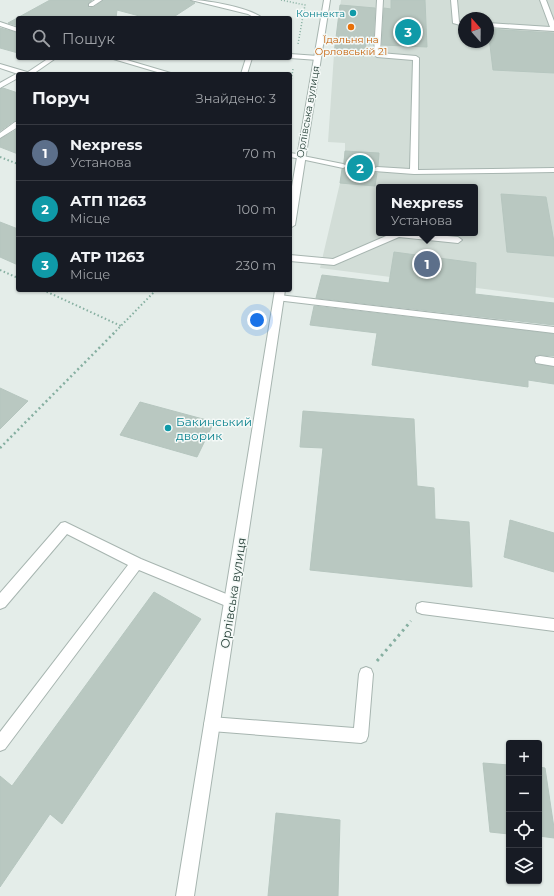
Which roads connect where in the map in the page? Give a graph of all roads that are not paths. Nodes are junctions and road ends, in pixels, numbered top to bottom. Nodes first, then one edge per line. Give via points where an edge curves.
1 (99, 0) edge
2 (198, 0) edge
3 (327, 0) edge
4 (380, 0) edge
5 (454, 0) edge
6 (543, 0) edge
7 (91, 5) dead end
8 (255, 16) edge
9 (458, 23) edge
10 (0, 24) edge
11 (494, 25) edge
12 (16, 29) edge
13 (554, 29) edge
14 (293, 56) edge
15 (318, 58) junction
16 (49, 60) edge
17 (119, 60) edge
18 (248, 60) edge
19 (0, 66) edge
20 (16, 72) edge
21 (26, 72) edge
22 (164, 72) edge
23 (245, 72) edge
24 (16, 77) edge
25 (0, 86) edge
26 (16, 125) edge
27 (0, 136) edge
28 (292, 155) edge
29 (301, 157) junction
30 (343, 166) dead end
31 (377, 169) dead end
32 (554, 170) edge
33 (414, 172) junction
34 (292, 213) edge
35 (393, 236) edge
36 (418, 236) edge
37 (458, 240) dead end
38 (292, 258) edge
39 (280, 294) edge
40 (554, 330) edge
41 (540, 360) dead end
42 (554, 362) edge
43 (137, 563) junction
44 (231, 602) junction
45 (0, 603) edge
46 (422, 608) road end
47 (554, 625) edge
48 (366, 674) road end
49 (211, 724) junction
50 (0, 744) edge
51 (185, 896) edge

1 - 7 lane
2 - 8 lane
3 - 15 street, Орлівська вулиця
4 - 33 lane via 377,55 416,58
5 - 9 lane
6 - 13 lane
10 - 12 lane
11 - 13 lane
14 - 15 lane
15 - 29 street, Орлівська вулиця
16 - 21 lane
17 - 22 lane
18 - 23 lane
19 - 20 street
24 - 25 lane
26 - 27 lane
28 - 29 street
29 - 30 lane
29 - 34 street, Орлівська вулиця
31 - 33 lane
32 - 33 lane
35 - 38 lane via 334,262
36 - 37 lane
39 - 40 lane
39 - 44 street, Орлівська вулиця
41 - 42 lane
43 - 44 lane
43 - 45 lane via 65,527
43 - 50 lane
44 - 49 street, Орлівська вулиця
46 - 47 lane
48 - 49 lane via 361,736
49 - 51 street, Орлівська вулиця

